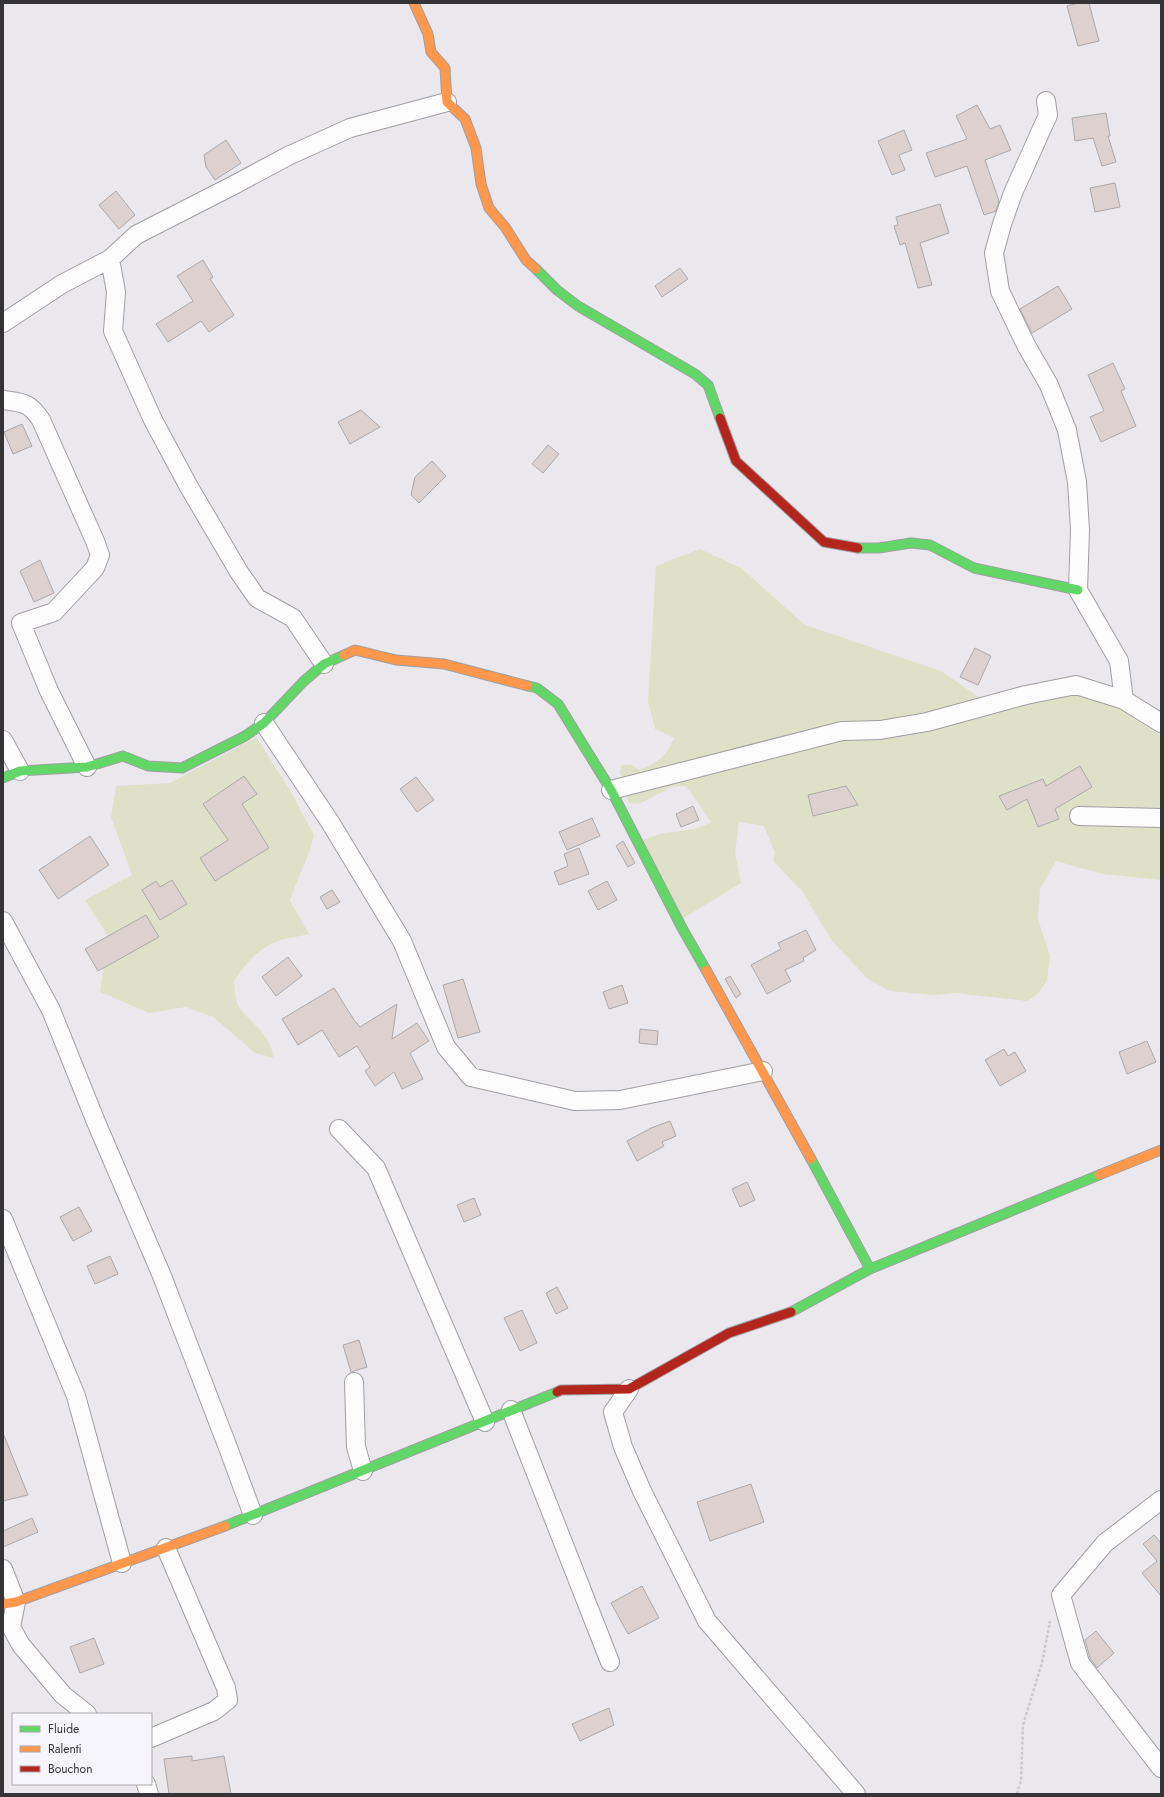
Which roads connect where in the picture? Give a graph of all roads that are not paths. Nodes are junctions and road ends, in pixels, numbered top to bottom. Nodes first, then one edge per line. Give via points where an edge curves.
1 (414, 3) edge
2 (1046, 101) dead end
3 (447, 102) junction
4 (110, 259) junction
5 (3, 323) edge
6 (3, 400) edge
7 (1078, 590) junction
8 (324, 664) junction
9 (1124, 700) junction
10 (264, 723) junction
11 (1161, 723) edge
12 (3, 740) edge
13 (87, 766) junction
14 (20, 771) junction
15 (3, 778) edge
16 (611, 790) junction
17 (1079, 816) dead end
18 (1161, 818) edge
19 (3, 921) edge
20 (763, 1071) junction
21 (339, 1129) dead end
22 (1161, 1150) edge
23 (3, 1219) edge
24 (870, 1269) junction
25 (354, 1382) dead end
26 (629, 1388) junction
27 (511, 1410) junction
28 (485, 1422) junction
29 (363, 1471) junction
30 (1161, 1500) edge
31 (253, 1515) junction
32 (166, 1548) junction
33 (122, 1563) junction
34 (3, 1569) edge
35 (10, 1603) edge
36 (610, 1662) dead end
37 (86, 1713) edge
38 (152, 1738) edge
39 (1161, 1768) edge
40 (856, 1794) edge

1 - 3 street via 428,34 431,52 445,68
2 - 7 street via 1048,115 1013,193 994,253 1000,291 1048,385 1067,430 1077,482 1080,530
3 - 4 street via 350,128 288,156 136,235
3 - 7 street via 465,119 476,148 481,184 489,208 505,227 526,260 578,306 694,374 708,385 736,462 824,542 851,548 879,548 911,543 930,545 974,568
4 - 5 street via 62,284
4 - 8 street via 116,292 113,332 153,420 189,487 257,598 293,618
6 - 13 street via 22,402 33,408 41,420 100,555 95,568 54,612 21,623 49,691
7 - 9 street via 1119,661
8 - 10 street
8 - 16 street via 355,650 396,660 444,664 537,688 558,704
9 - 11 street
9 - 16 street via 1076,685 1026,695 927,722 880,730 842,731
10 - 13 street via 182,768 148,766 123,756
10 - 20 street via 330,822 402,941 446,1047 471,1078 575,1101 620,1100
12 - 14 street
13 - 14 street
14 - 15 street
16 - 20 street via 682,928
17 - 18 street
19 - 31 street via 51,1010 162,1276
20 - 24 street
21 - 28 street via 376,1168
22 - 24 street
23 - 33 street via 76,1396
24 - 26 street via 785,1315 728,1333
25 - 29 street via 356,1447
26 - 27 street via 561,1390
26 - 40 street via 613,1412 624,1448 642,1491 707,1621
27 - 28 street
27 - 36 street
28 - 29 street
29 - 31 street
30 - 39 street via 1105,1542 1061,1595 1080,1663
31 - 32 street
32 - 33 street
32 - 38 street via 226,1688 228,1700 214,1711
33 - 35 street
34 - 35 street
35 - 37 street via 11,1627 21,1645 64,1694

